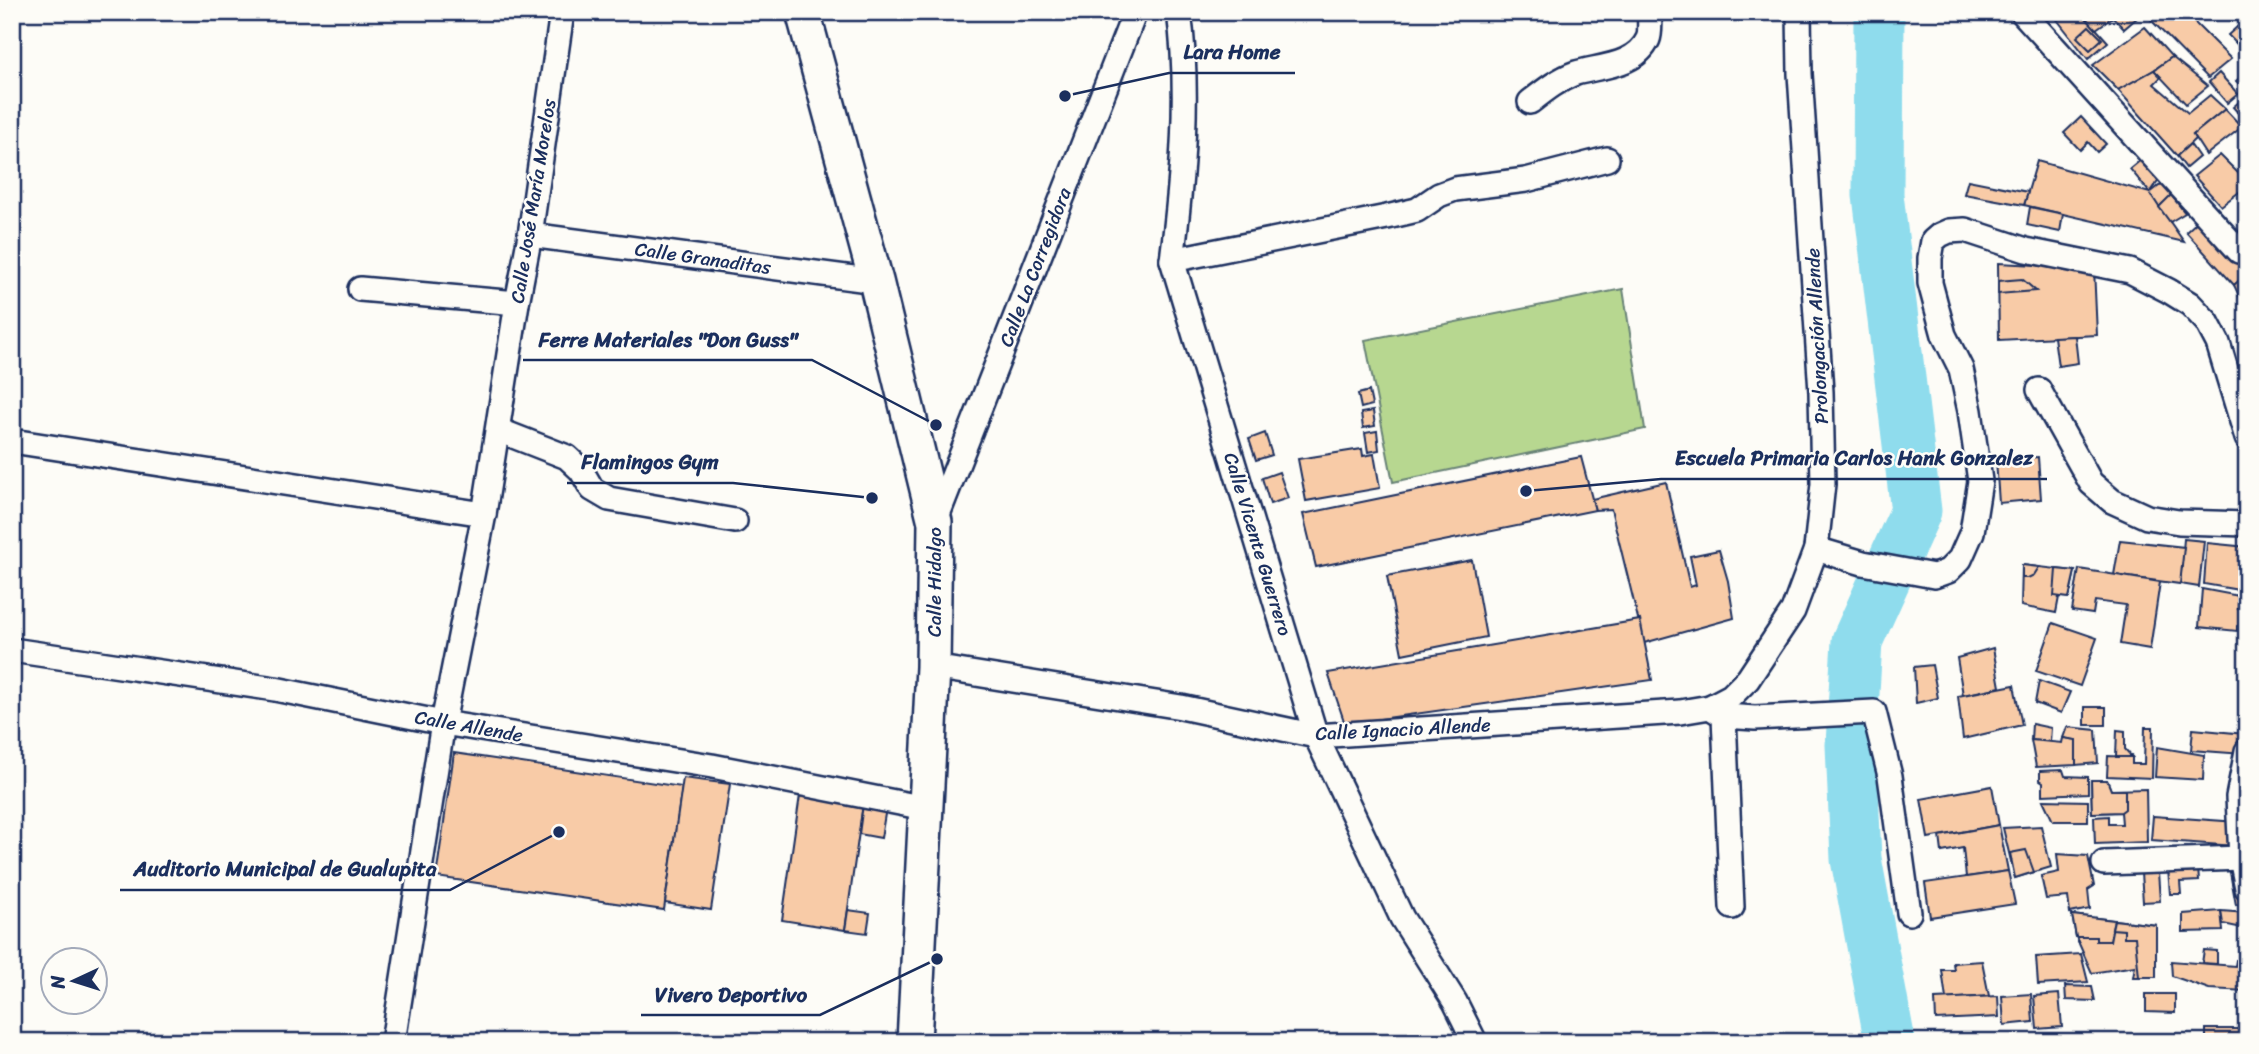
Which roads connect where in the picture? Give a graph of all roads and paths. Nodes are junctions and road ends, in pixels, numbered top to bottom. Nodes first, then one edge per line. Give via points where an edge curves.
1 (562, 12) edge
2 (803, 12) edge
3 (1135, 12) edge
4 (1179, 12) edge
5 (1650, 12) edge
6 (1799, 12) edge
7 (2022, 12) edge
8 (1530, 102) dead end
9 (1607, 159) dead end
10 (530, 235) junction
11 (2239, 251) dead end
12 (1172, 260) junction
13 (876, 281) junction
14 (360, 289) dead end
15 (517, 303) junction
16 (2039, 390) dead end
17 (498, 430) junction
18 (2247, 438) edge
19 (12, 441) edge
20 (484, 514) junction
21 (735, 521) dead end
22 (935, 522) junction
23 (2247, 524) edge
24 (1816, 549) junction
25 (12, 650) edge
26 (933, 667) junction
27 (1717, 711) junction
28 (443, 723) junction
29 (1315, 736) junction
30 (2247, 751) edge
31 (925, 808) junction
32 (2241, 858) junction
33 (2104, 863) dead end
34 (2247, 888) edge
35 (1732, 908) dead end
36 (1909, 913) dead end
37 (393, 1042) edge
38 (914, 1042) edge
39 (1475, 1042) edge

1 - 10 street, Calle José María Morelos
2 - 13 main road, Calle Hidalgo
3 - 22 street, Calle La Corregidora
4 - 12 street, Calle Vicente Guerrero via 1181,191
5 - 8 street via 1649,37 1632,58 1574,74
6 - 24 street, Prolongación Allende via 1821,392 1823,484
7 - 11 street
9 - 12 street via 1526,180 1455,189 1417,209 1387,217
10 - 13 street, Calle Granaditas
10 - 15 street, Calle José María Morelos
12 - 29 street, Calle Vicente Guerrero
13 - 22 main road, Calle Hidalgo
14 - 15 street
15 - 17 street, Calle José María Morelos
16 - 23 street via 2091,483 2112,501 2147,517 2179,523
17 - 20 street, Calle José María Morelos
17 - 21 street via 567,457 592,489 609,499
18 - 24 street via 2218,343 2190,304 2130,271 2026,250 1965,230 1949,231 1933,241 1930,283 1944,335 1961,369 1980,481 1972,532 1961,559 1934,576
19 - 20 street
20 - 28 street, Calle José María Morelos
22 - 26 main road, Calle Hidalgo
24 - 27 street, Prolongación Allende via 1793,611 1748,679
25 - 28 street, Calle Allende via 275,689
26 - 29 street, Calle Ignacio Allende via 1181,707
26 - 31 main road, Calle Hidalgo
27 - 29 street, Calle Ignacio Allende
27 - 35 street
27 - 36 street via 1755,718 1874,712 1890,776
28 - 31 street, Calle Allende via 712,766
28 - 37 street, Calle José María Morelos
29 - 39 street, Calle Vicente Guerrero via 1402,918
30 - 32 street via 2238,797
31 - 38 main road, Calle Hidalgo
32 - 33 street
32 - 34 street

